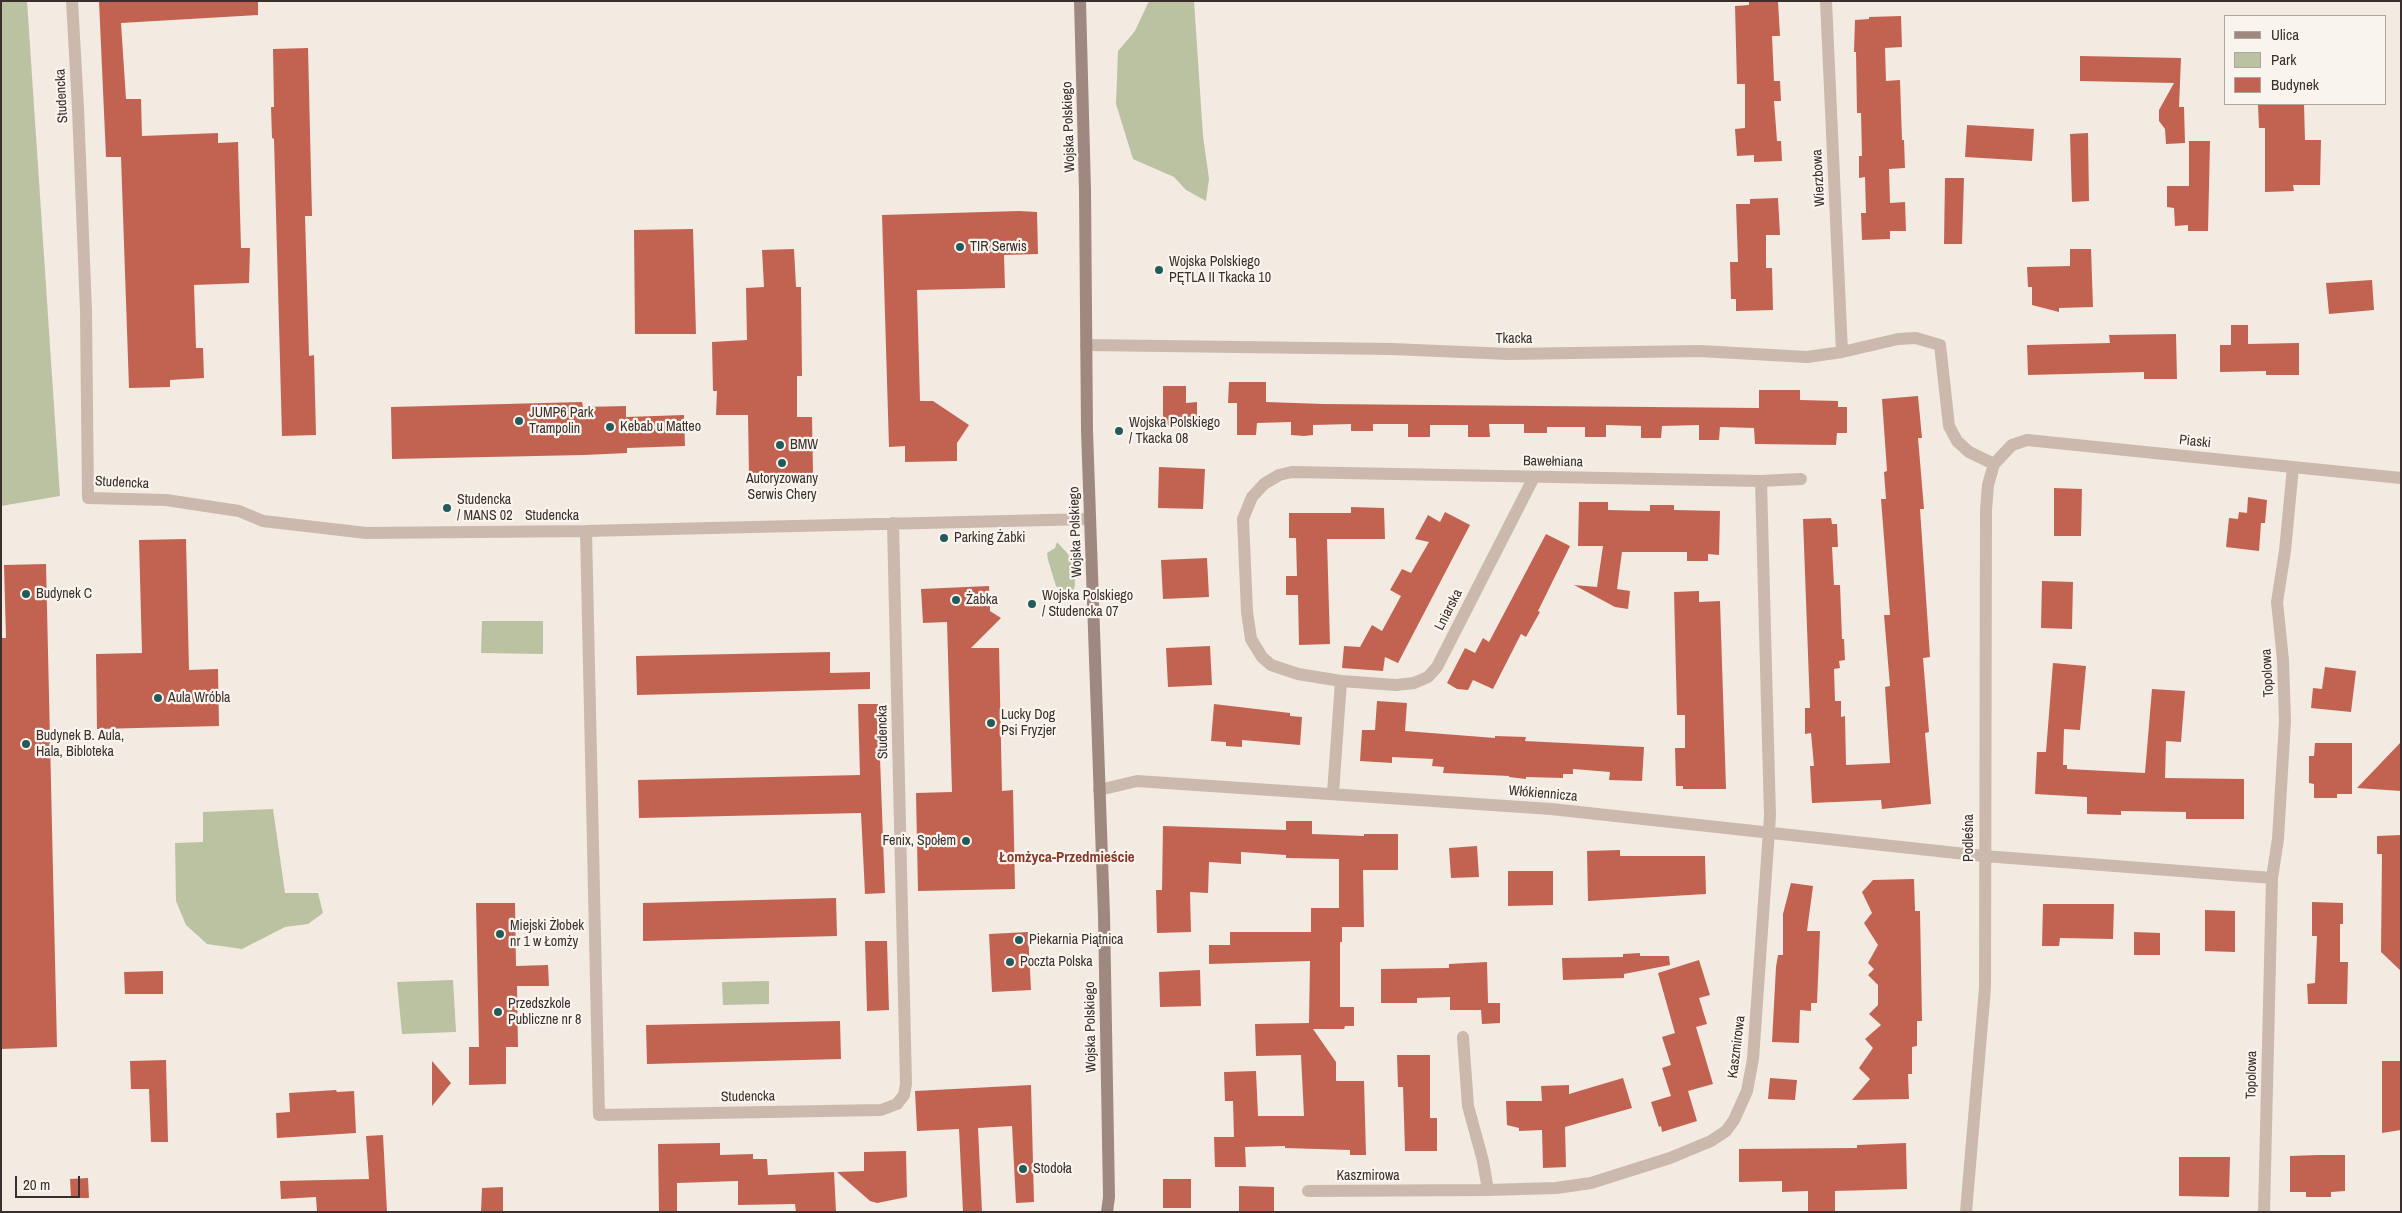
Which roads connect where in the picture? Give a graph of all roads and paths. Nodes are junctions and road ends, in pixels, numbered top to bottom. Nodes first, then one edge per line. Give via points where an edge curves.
1 (72, 1) edge
2 (1080, 1) edge
3 (1826, 1) edge
4 (1086, 345) junction
5 (1842, 352) junction
6 (1994, 464) junction
7 (2293, 467) junction
8 (1534, 477) junction
9 (2401, 478) edge
10 (1801, 479) dead end
11 (1760, 481) junction
12 (1090, 519) junction
13 (893, 523) junction
14 (586, 531) junction
15 (1341, 681) junction
16 (1100, 790) junction
17 (1332, 792) junction
18 (1769, 832) junction
19 (1984, 856) junction
20 (2272, 878) junction
21 (1463, 1037) dead end
22 (1488, 1190) junction
23 (1308, 1191) dead end
24 (1107, 1212) edge
25 (1966, 1212) edge
26 (2264, 1212) edge

1 - 14 street, Studencka via 85,301 88,498 166,500 238,512 263,520 366,533
2 - 4 main road, Wojska Polskiego
3 - 5 street, Wierzbowa
4 - 5 street, Tkacka via 1392,349 1509,354 1650,350 1807,357
4 - 12 main road, Wojska Polskiego
5 - 6 street, Tkacka via 1898,339 1916,338 1940,345 1949,426 1957,441 1969,452
6 - 7 street, Piaski via 2012,446 2027,440
6 - 19 street, Podleśna via 1986,510
7 - 9 street, Piaski
7 - 20 street, Topolowa via 2285,551 2276,602 2283,660 2285,721 2278,839
8 - 11 street, Bawełniana
8 - 15 street, Lniarska via 1433,672 1408,684
8 - 15 street, Bawełniana via 1292,472 1278,475 1264,484 1252,497 1243,519 1251,639 1271,665 1298,674
10 - 11 street, Bawełniana
11 - 18 street via 1771,798
12 - 13 street, Studencka
12 - 16 main road, Wojska Polskiego
13 - 14 street, Studencka
13 - 14 street, Studencka via 906,1084 904,1095 897,1104 881,1110 599,1115
15 - 17 street
16 - 17 street, Włókiennicza via 1137,781
16 - 24 main road, Wojska Polskiego
17 - 18 street, Włókiennicza via 1551,809
18 - 19 street, Włókiennicza
18 - 22 street, Kaszmirowa via 1752,1069 1741,1106 1730,1126 1701,1146 1591,1182 1556,1188
19 - 20 street
19 - 25 street, Podleśna via 1985,988
20 - 26 street, Topolowa
21 - 22 street via 1468,1106
22 - 23 street, Kaszmirowa

